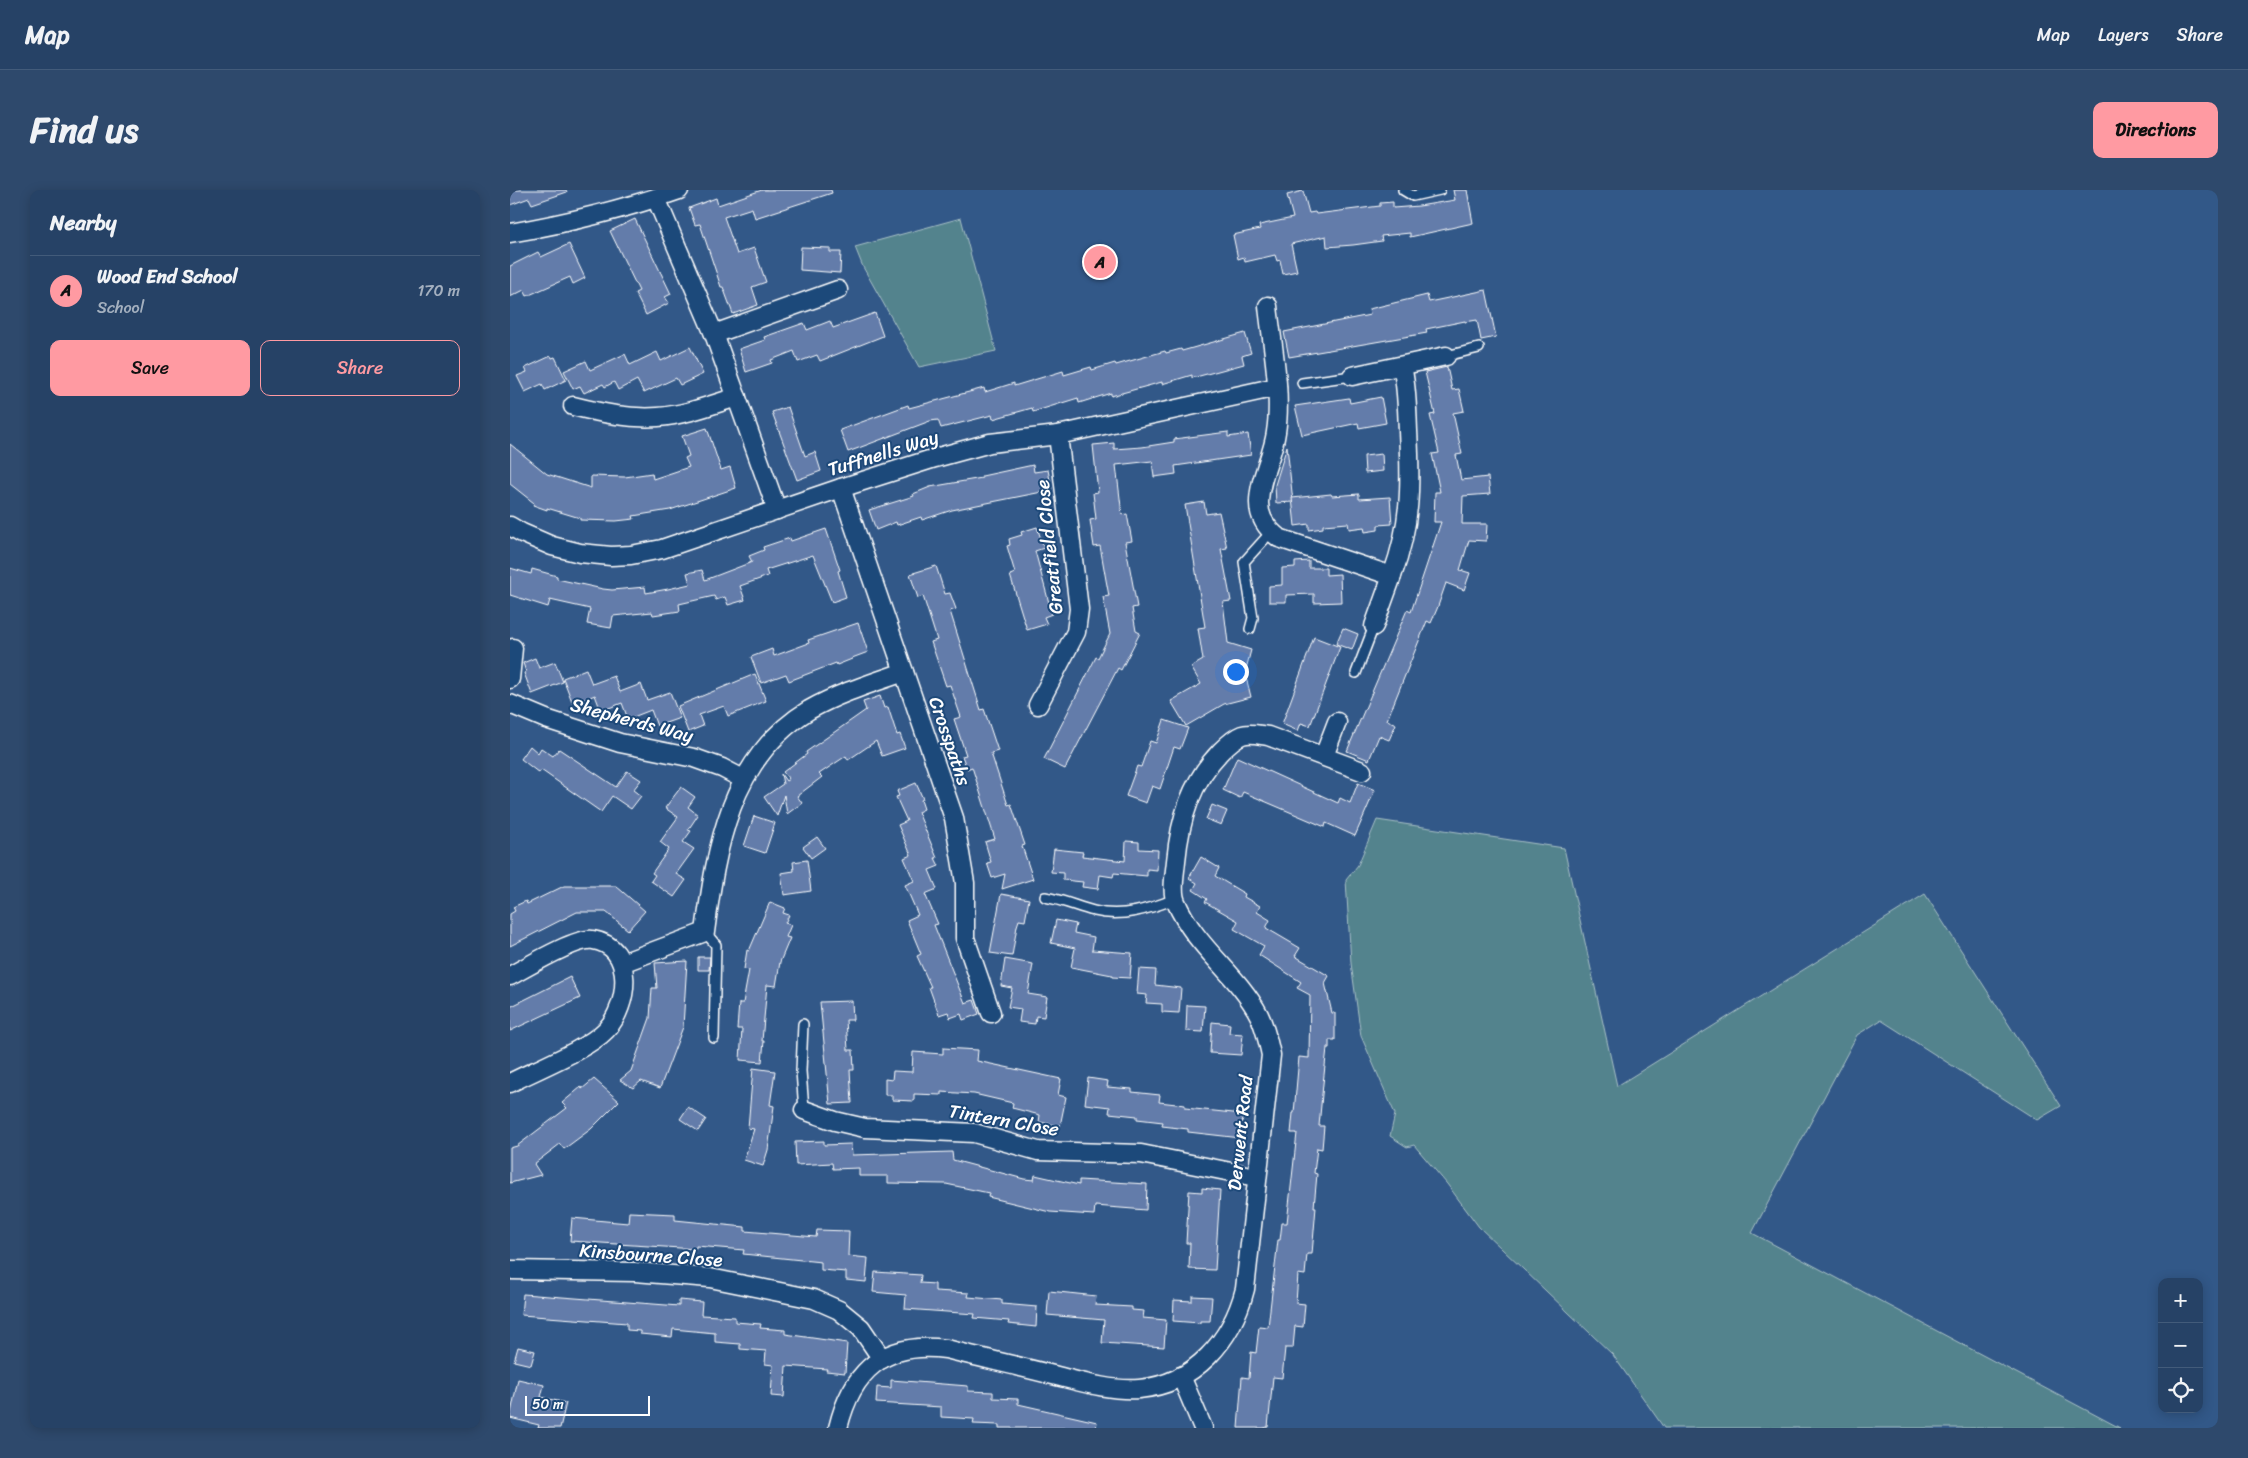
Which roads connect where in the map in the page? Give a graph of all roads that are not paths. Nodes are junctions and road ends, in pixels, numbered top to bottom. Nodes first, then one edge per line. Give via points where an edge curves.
1 (679, 190) edge
2 (1403, 190) edge
3 (1440, 190) edge
4 (656, 198) junction
5 (510, 233) edge
6 (838, 290) dead end
7 (1268, 306) dead end
8 (714, 334) junction
9 (1479, 348) dead end
10 (1446, 356) joint
11 (1402, 366) junction
12 (1352, 376) joint
13 (1302, 383) dead end
14 (1277, 387) junction
15 (737, 398) junction
16 (573, 406) dead end
17 (1058, 435) junction
18 (841, 488) junction
19 (777, 510) junction
20 (510, 526) edge
21 (1271, 532) junction
22 (1392, 576) junction
23 (1374, 626) joint
24 (1250, 630) dead end
25 (513, 648) dead end
26 (904, 672) junction
27 (1356, 673) dead end
28 (510, 679) edge
29 (510, 704) edge
30 (1038, 705) dead end
31 (1339, 717) dead end
32 (1324, 756) junction
33 (1362, 771) dead end
34 (743, 779) junction
35 (1046, 896) dead end
36 (1175, 899) junction
37 (706, 932) junction
38 (622, 963) junction
39 (510, 976) edge
40 (991, 1013) dead end
41 (803, 1024) dead end
42 (714, 1038) dead end
43 (510, 1083) edge
44 (804, 1110) joint
45 (1256, 1177) junction
46 (510, 1270) edge
47 (882, 1359) junction
48 (1181, 1376) junction
49 (838, 1428) edge
50 (1203, 1428) edge

1 - 4 street
2 - 3 lane via 1413,196
4 - 5 street
4 - 8 street
6 - 8 street
7 - 14 street
8 - 15 street
9 - 10 lane
10 - 11 street
11 - 12 street
11 - 22 street via 1407,390 1411,482 1402,548
12 - 13 lane
14 - 17 street, Tuffnells Way
14 - 21 street via 1276,432 1259,502 1260,513
15 - 16 street via 658,417 627,417
15 - 19 street
17 - 18 street, Tuffnells Way via 990,443
17 - 30 street, Greatfield Close via 1079,620 1076,632
18 - 19 street, Tuffnells Way
18 - 26 street, Crosspaths
19 - 20 street, Tuffnells Way via 662,549 611,556 552,546
21 - 22 street via 1279,538
21 - 24 lane via 1244,562 1253,618
22 - 23 street
23 - 27 lane
25 - 28 street
26 - 34 street via 839,695 808,711 763,751
26 - 40 street, Crosspaths via 954,818 965,883 965,938
29 - 34 street, Shepherds Way via 620,743 694,758
31 - 32 street
32 - 33 street
32 - 36 street via 1268,736 1242,735 1230,742 1189,796 1178,840
34 - 37 street via 728,815 717,857
35 - 36 lane via 1095,911 1120,914 1145,910
36 - 45 street, Derwent Road via 1192,932 1249,1000 1267,1034 1271,1054
37 - 38 street
37 - 42 lane via 716,944
38 - 39 street via 606,946 593,940 579,941
38 - 43 street via 626,977 622,1000 617,1016 606,1030 590,1042
41 - 44 lane via 801,1071
44 - 45 street, Tintern Close via 865,1128 974,1133 1038,1151 1141,1154
45 - 48 street, Derwent Road via 1245,1289 1240,1307 1222,1342 1205,1361
46 - 47 street, Kinsbourne Close via 626,1272 710,1278 814,1300 839,1310 862,1328
47 - 48 street, Derwent Road via 904,1349 925,1346 1119,1388 1157,1386
47 - 49 street, Derwent Road via 863,1372 853,1387
48 - 50 street

